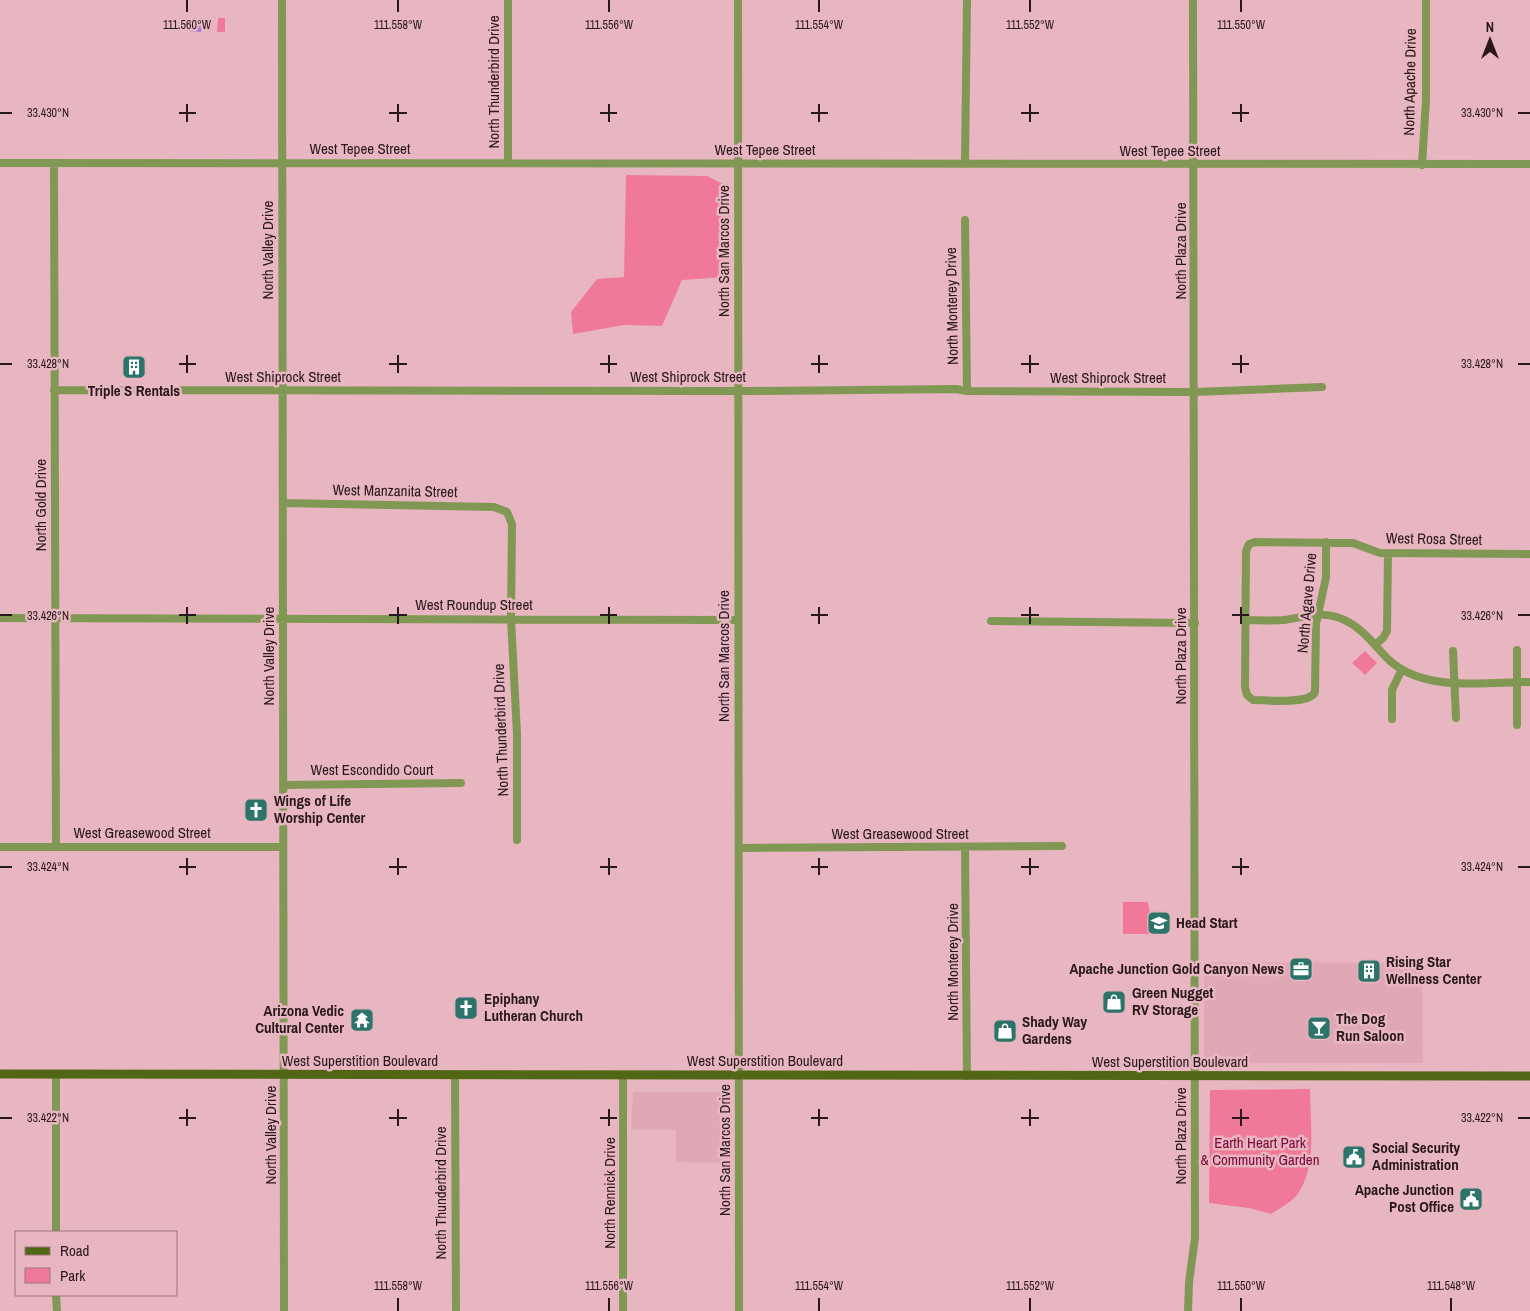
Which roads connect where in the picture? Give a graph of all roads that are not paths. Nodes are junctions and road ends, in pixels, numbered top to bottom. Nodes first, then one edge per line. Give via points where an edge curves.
1 (282, 0) edge
2 (508, 0) edge
3 (738, 0) edge
4 (967, 0) edge
5 (1193, 0) edge
6 (1426, 0) edge
7 (0, 163) edge
8 (54, 163) junction
9 (282, 163) junction
10 (508, 163) junction
11 (738, 164) junction
12 (965, 164) junction
13 (1195, 164) junction
14 (1530, 164) edge
15 (1422, 165) junction
16 (965, 220) dead end
17 (1322, 387) dead end
18 (54, 390) junction
19 (282, 390) junction
20 (738, 391) junction
21 (966, 391) junction
22 (1195, 392) junction
23 (283, 503) junction
24 (507, 512) joint
25 (1326, 542) junction
26 (1388, 554) junction
27 (1530, 554) edge
28 (1318, 615) junction
29 (0, 618) edge
30 (55, 618) junction
31 (283, 618) junction
32 (511, 619) junction
33 (738, 620) junction
34 (1246, 620) junction
35 (991, 621) dead end
36 (1195, 623) junction
37 (1376, 644) junction
38 (1517, 650) dead end
39 (1453, 652) dead end
40 (1402, 668) junction
41 (1455, 682) junction
42 (1517, 682) junction
43 (1530, 682) edge
44 (1392, 718) dead end
45 (1456, 718) dead end
46 (1517, 725) dead end
47 (461, 784) dead end
48 (283, 785) junction
49 (517, 840) dead end
50 (1062, 846) dead end
51 (0, 847) edge
52 (56, 847) junction
53 (283, 847) junction
54 (965, 847) junction
55 (739, 848) junction
56 (0, 1074) edge
57 (56, 1074) junction
58 (285, 1074) junction
59 (455, 1075) junction
60 (624, 1075) junction
61 (739, 1075) junction
62 (967, 1076) junction
63 (1194, 1076) junction
64 (1530, 1076) edge
65 (56, 1231) edge
66 (56, 1296) edge
67 (56, 1311) edge
68 (284, 1311) edge
69 (456, 1311) edge
70 (623, 1311) edge
71 (739, 1311) edge
72 (1188, 1311) edge

1 - 9 street, North Valley Drive
2 - 10 street, North Thunderbird Drive
3 - 11 street, North San Marcos Drive
4 - 12 street
5 - 13 street, North Plaza Drive
6 - 15 street, North Apache Drive
7 - 8 street, West Tepee Street
8 - 9 street, West Tepee Street
8 - 18 street, North Gold Drive
9 - 10 street, West Tepee Street
9 - 19 street, North Valley Drive
10 - 11 street, West Tepee Street
11 - 12 street, West Tepee Street
11 - 20 street, North San Marcos Drive
12 - 13 street, West Tepee Street
13 - 15 street, West Tepee Street
13 - 22 street, North Plaza Drive
14 - 15 street, West Tepee Street
16 - 21 street, North Monterey Drive
17 - 22 street, West Shiprock Street
18 - 19 street, West Shiprock Street
18 - 30 street, North Gold Drive
19 - 20 street, West Shiprock Street
19 - 23 street, North Valley Drive
20 - 21 street, West Shiprock Street
20 - 33 street, North San Marcos Drive
21 - 22 street, West Shiprock Street
22 - 36 street, North Plaza Drive
23 - 24 street, West Manzanita Street via 494,507
23 - 31 street, North Valley Drive
24 - 32 street, North Thunderbird Drive via 512,524
25 - 26 street, West Rosa Street via 1353,543
25 - 28 street, North Agave Drive via 1326,577
25 - 34 street, West Rosa Street via 1249,544 1246,552
26 - 27 street, West Rosa Street
26 - 37 street via 1387,631
28 - 34 street via 1285,620
28 - 34 street, North Agave Drive via 1316,687 1313,695 1305,700 1252,700 1248,695 1245,687
28 - 37 street via 1335,616 1350,622
29 - 30 street, West Roundup Street
30 - 31 street, West Roundup Street
30 - 52 street, North Gold Drive
31 - 32 street, West Roundup Street
31 - 48 street, North Valley Drive
32 - 33 street, West Roundup Street
32 - 49 street, North Thunderbird Drive via 517,734
33 - 55 street, North San Marcos Drive
35 - 36 street
36 - 63 street, North Plaza Drive
37 - 40 street
38 - 42 street
39 - 41 street
40 - 41 street via 1428,680
40 - 44 street via 1392,690
41 - 42 street
41 - 45 street
42 - 43 street
42 - 46 street
47 - 48 street, West Escondido Court
48 - 53 street, North Valley Drive
50 - 54 street, West Greasewood Street
51 - 52 street, West Greasewood Street
52 - 53 street, West Greasewood Street
53 - 58 street, North Valley Drive
54 - 55 street, West Greasewood Street
54 - 62 street, North Monterey Drive
55 - 61 street, North San Marcos Drive
56 - 57 main road, West Superstition Boulevard
57 - 58 main road, West Superstition Boulevard
57 - 65 street
58 - 59 main road, West Superstition Boulevard
58 - 68 street, North Valley Drive
59 - 60 main road, West Superstition Boulevard
59 - 69 street, North Thunderbird Drive
60 - 61 main road, West Superstition Boulevard
60 - 70 street, North Rennick Drive
61 - 62 main road, West Superstition Boulevard
61 - 71 street, North San Marcos Drive
62 - 63 main road, West Superstition Boulevard
63 - 64 main road, West Superstition Boulevard
63 - 72 street, North Plaza Drive via 1195,1238
66 - 67 street

